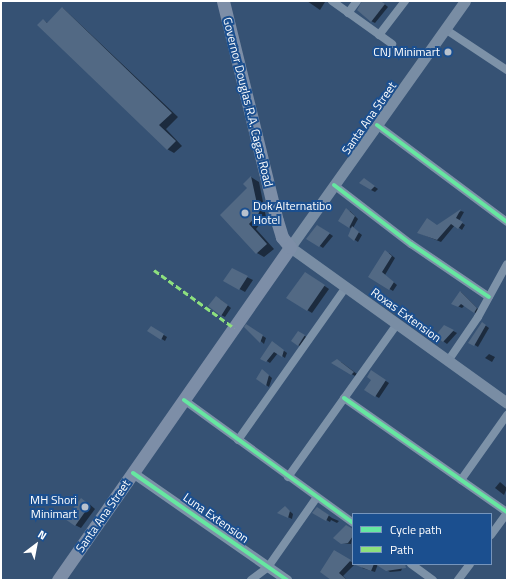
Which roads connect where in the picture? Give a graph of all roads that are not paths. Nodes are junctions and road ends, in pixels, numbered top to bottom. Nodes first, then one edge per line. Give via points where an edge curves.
1 (223, 1) edge
2 (332, 1) edge
3 (357, 1) edge
4 (405, 1) edge
5 (465, 1) edge
6 (348, 13) junction
7 (445, 29) junction
8 (379, 35) junction
9 (392, 44) dead end
10 (507, 70) edge
11 (377, 125) junction
12 (334, 185) junction
13 (507, 222) edge
14 (290, 247) junction
15 (507, 264) edge
16 (346, 287) junction
17 (489, 297) junction
18 (397, 324) junction
19 (448, 361) junction
20 (344, 398) junction
21 (184, 400) junction
22 (507, 403) edge
23 (507, 415) edge
24 (238, 440) junction
25 (133, 473) junction
26 (288, 477) junction
27 (461, 480) junction
28 (317, 497) junction
29 (507, 512) edge
30 (352, 522) edge
31 (492, 534) edge
32 (412, 565) edge
33 (469, 565) edge
34 (268, 567) junction
35 (58, 580) edge
36 (251, 580) edge
37 (287, 580) edge
38 (433, 580) edge
39 (458, 580) edge

1 - 14 main road, Governor Douglas R.A. Cagas Road via 277,221 282,237
2 - 6 street
3 - 6 street
4 - 8 street
5 - 7 main road, Santa Ana Street
6 - 8 street
7 - 10 street
7 - 11 main road, Santa Ana Street
8 - 9 street
11 - 12 main road, Santa Ana Street
11 - 13 street
12 - 14 main road, Santa Ana Street
12 - 17 street via 411,244
14 - 16 main road, Roxas Extension
14 - 21 main road, Santa Ana Street
15 - 17 street
16 - 18 main road, Roxas Extension
16 - 24 street
17 - 19 street
18 - 19 main road, Roxas Extension
18 - 20 street
19 - 22 main road, Roxas Extension
20 - 26 street
20 - 27 street
21 - 24 street
21 - 25 main road, Santa Ana Street
23 - 27 street
24 - 26 street
25 - 34 street, Luna Extension
25 - 35 main road, Santa Ana Street
26 - 28 street
27 - 29 street
28 - 30 street
28 - 34 street
29 - 31 street
32 - 38 street
33 - 39 street
34 - 36 street
34 - 37 street, Luna Extension

